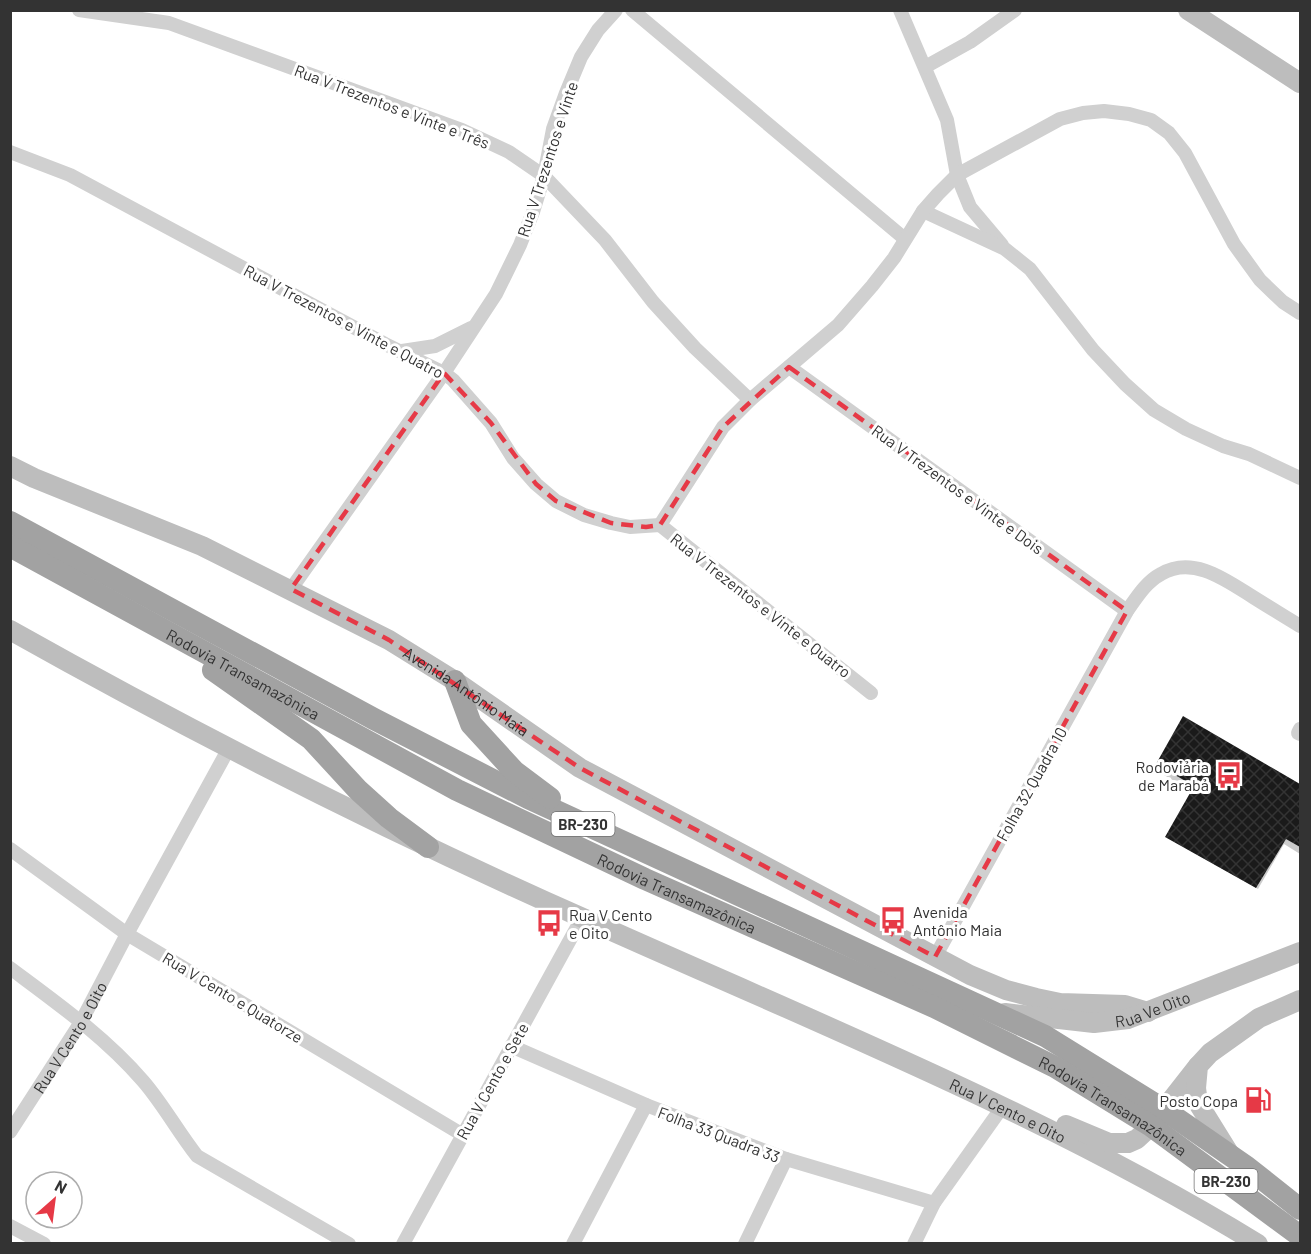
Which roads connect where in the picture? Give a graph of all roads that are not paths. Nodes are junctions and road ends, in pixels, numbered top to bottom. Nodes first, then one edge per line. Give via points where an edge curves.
1 (79, 10) edge
2 (616, 10) edge
3 (632, 10) edge
4 (900, 10) edge
5 (1015, 10) edge
6 (1188, 10) edge
7 (925, 67) junction
8 (1300, 83) edge
9 (10, 152) edge
10 (957, 175) junction
11 (544, 176) junction
12 (923, 211) junction
13 (905, 239) junction
14 (1005, 249) junction
15 (1300, 313) edge
16 (473, 327) junction
17 (401, 351) junction
18 (789, 367) junction
19 (444, 373) junction
20 (750, 400) junction
21 (10, 466) edge
22 (1300, 478) edge
23 (10, 522) edge
24 (660, 525) junction
25 (10, 546) edge
26 (291, 589) junction
27 (1127, 611) junction
28 (1300, 626) edge
29 (10, 630) edge
30 (188, 642) junction
31 (455, 681) junction
32 (871, 693) dead end
33 (230, 748) junction
34 (609, 836) junction
35 (428, 847) junction
36 (10, 849) edge
37 (582, 918) junction
38 (127, 934) junction
39 (1300, 952) edge
40 (934, 957) junction
41 (10, 968) edge
42 (1300, 1000) edge
43 (996, 1012) junction
44 (1148, 1012) junction
45 (81, 1022) junction
46 (511, 1046) junction
47 (1198, 1066) junction
48 (646, 1105) junction
49 (1003, 1106) junction
50 (1157, 1118) junction
51 (10, 1132) edge
52 (463, 1135) junction
53 (1231, 1156) junction
54 (786, 1159) junction
55 (934, 1203) junction
56 (1300, 1209) edge
57 (10, 1226) edge
58 (1300, 1236) edge
59 (44, 1244) edge
60 (349, 1244) edge
61 (403, 1244) edge
62 (573, 1244) edge
63 (745, 1244) edge
64 (914, 1244) edge
65 (1258, 1244) edge

1 - 11 street, Rua V Trezentos e Vinte e Três via 169,23 462,130 509,152
2 - 11 street, Rua V Trezentos e Vinte via 581,57 553,129
3 - 13 street
4 - 7 street
5 - 7 street
6 - 8 main road
7 - 10 street via 947,120
9 - 17 street, Rua V Trezentos e Vinte e Quatro via 70,175
10 - 12 street
10 - 14 street via 970,207
10 - 15 street via 1060,119 1104,111 1151,120 1169,133 1185,153 1233,244 1260,280
11 - 16 street, Rua V Trezentos e Vinte via 520,245
11 - 20 street, Rua V Trezentos e Vinte e Três via 605,240 695,348
12 - 13 street
12 - 14 street
13 - 18 street via 872,286 838,324
14 - 22 street via 1030,269 1093,350 1154,410 1186,429
16 - 17 street via 435,346
16 - 19 street, Rua V Trezentos e Vinte
17 - 19 street, Rua V Trezentos e Vinte e Quatro
18 - 20 street
18 - 27 street, Rua V Trezentos e Vinte e Dois
19 - 24 street, Rua V Trezentos e Vinte e Quatro via 491,423 513,458 556,501 611,523 630,527
19 - 26 street, Rua V Trezentos e Vinte
20 - 24 street via 723,427
21 - 26 main road, Avenida Antônio Maia via 202,546
23 - 34 highway, Rodovia Transamazônica / BR-230 via 374,719
24 - 32 street, Rua V Trezentos e Vinte e Quatro
25 - 30 highway, Rodovia Transamazônica / BR-230
26 - 31 main road, Avenida Antônio Maia via 389,640
27 - 28 street, Folha 32 Quadra 10 via 1158,575 1172,568 1199,568 1221,576
27 - 40 street, Folha 32 Quadra 10
29 - 33 main road, Rua V Cento e Oito
30 - 35 highway via 216,673 311,739 358,790
30 - 50 highway, Rodovia Transamazônica / BR-230 via 457,790 993,1035
31 - 34 highway via 471,724 514,771
31 - 40 main road, Avenida Antônio Maia via 580,768
33 - 35 main road, Rua V Cento e Oito
33 - 38 street, Rua V Cento e Oito
34 - 43 highway, Rodovia Transamazônica / BR-230
35 - 37 main road, Rua V Cento e Oito
36 - 38 street, Rua V Cento e Quatorze
37 - 46 street, Rua V Cento e Sete
37 - 49 main road, Rua V Cento e Oito
38 - 45 street, Rua V Cento e Oito
38 - 52 street, Rua V Cento e Quatorze
39 - 44 main road, Rua Ve Oito
40 - 44 main road, Avenida Antônio Maia via 1006,990 1036,998 1060,1003 1125,1005
41 - 45 street
42 - 47 main road via 1259,1018
43 - 44 main road, Rua Ve Oito via 1094,1023
43 - 50 highway, Rodovia Transamazônica / BR-230 via 1045,1036
45 - 51 street, Rua V Cento e Oito
45 - 60 street via 146,1083 197,1156
46 - 48 street, Folha 33 Quadra 33
46 - 52 street, Rua V Cento e Sete
47 - 50 main road
47 - 53 main road via 1198,1103
48 - 54 street, Folha 33 Quadra 33
48 - 62 street
49 - 50 main road via 1040,1114 1109,1143 1137,1139
49 - 55 street
49 - 65 main road, Rua V Cento e Oito via 1204,1211
50 - 53 highway, Rodovia Transamazônica / BR-230
50 - 58 highway, Rodovia Transamazônica / BR-230
52 - 61 street, Rua V Cento e Sete
53 - 56 highway, Rodovia Transamazônica / BR-230
54 - 55 street, Folha 33 Quadra 33
54 - 63 street
55 - 64 street
57 - 59 street

